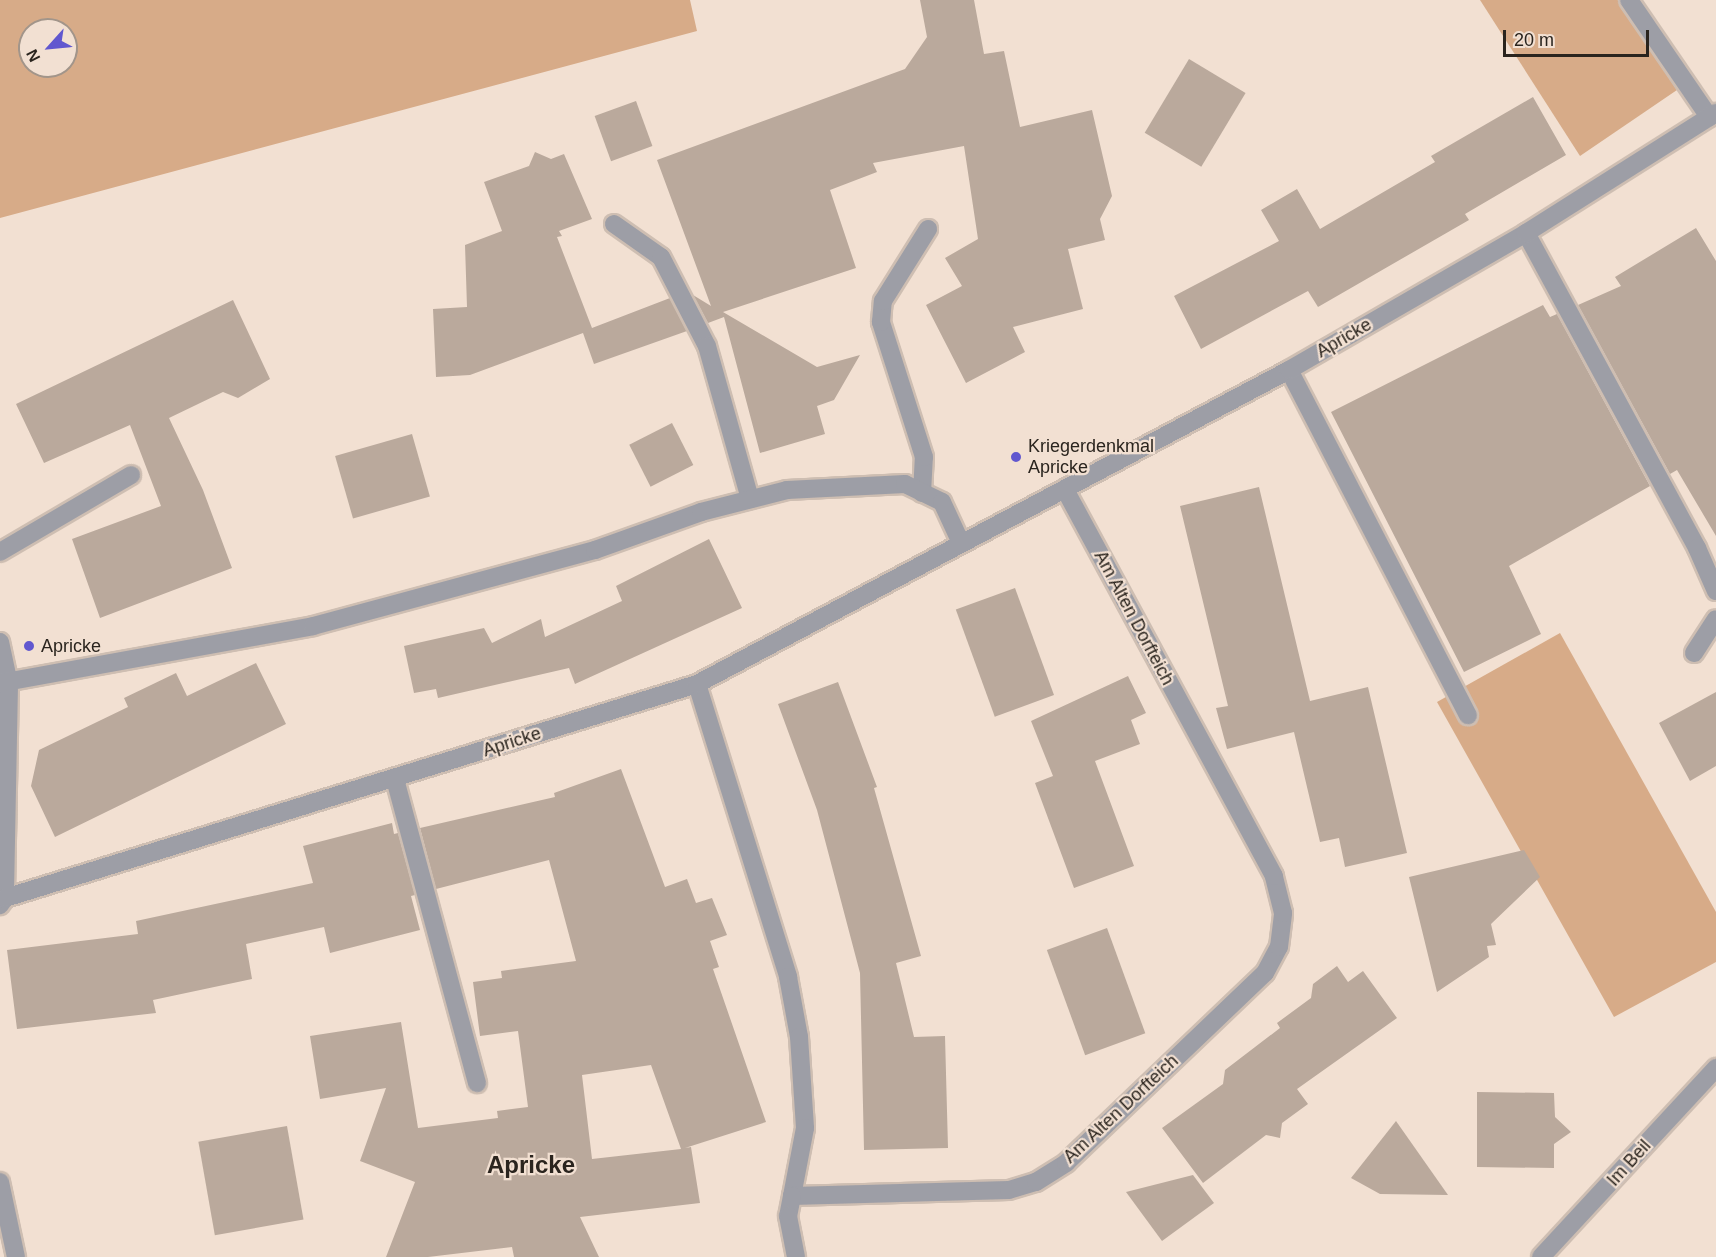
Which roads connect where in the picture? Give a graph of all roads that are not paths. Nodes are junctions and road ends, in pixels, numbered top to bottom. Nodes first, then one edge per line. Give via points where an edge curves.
1 (1629, 0) edge
2 (1713, 115) edge
3 (614, 224) dead end
4 (928, 229) dead end
5 (1526, 233) junction
6 (1289, 370) junction
7 (131, 475) dead end
8 (1065, 489) junction
9 (922, 493) junction
10 (750, 499) junction
11 (960, 541) junction
12 (0, 552) edge
13 (1716, 591) edge
14 (1716, 619) edge
15 (0, 642) edge
16 (1694, 653) dead end
17 (5, 684) edge
18 (697, 684) junction
19 (1468, 715) dead end
20 (395, 779) junction
21 (3, 901) edge
22 (1716, 1068) edge
23 (477, 1083) dead end
24 (0, 1182) edge
25 (792, 1196) junction
26 (16, 1257) edge
27 (796, 1257) edge
28 (1541, 1257) edge

1 - 2 street
2 - 5 street, Apricke
3 - 10 street via 661,257 707,346
4 - 9 street via 883,301 880,322 924,458
5 - 6 street, Apricke
5 - 13 street via 1697,548
6 - 8 street, Apricke
6 - 19 street
7 - 12 street
8 - 11 street, Apricke
8 - 25 street, Am Alten Dorfteich via 1274,876 1283,913 1279,947 1265,973 1066,1163 1036,1182 1009,1190
9 - 10 street via 905,484 787,490
9 - 11 street via 942,502
10 - 17 street via 595,550 313,626
11 - 18 street, Apricke
14 - 16 street
15 - 17 street, Apricke
17 - 21 street, Apricke
18 - 20 street, Apricke
18 - 25 street via 788,977 799,1037 805,1128
20 - 21 street, Apricke
20 - 23 street
22 - 28 street, Im Beil
24 - 26 street
25 - 27 street via 788,1216

